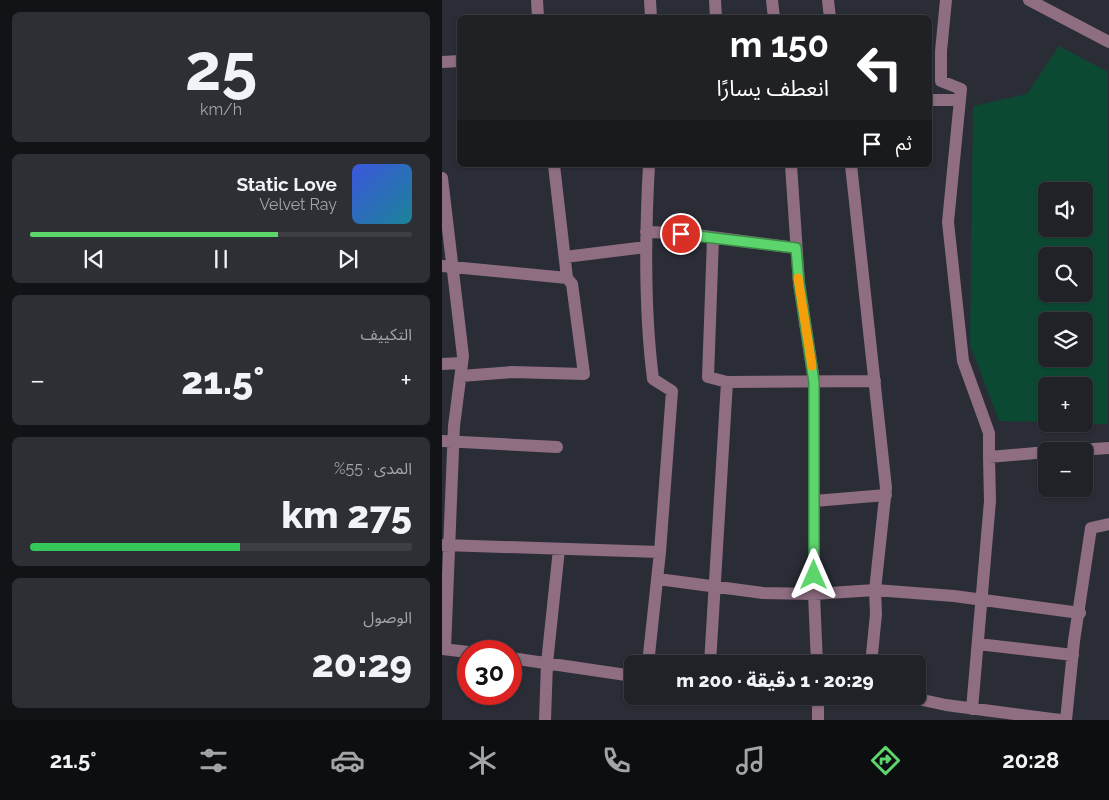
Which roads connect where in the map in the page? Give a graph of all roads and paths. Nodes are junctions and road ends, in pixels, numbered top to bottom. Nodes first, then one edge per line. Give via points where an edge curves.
1 (537, 0) edge
2 (650, 0) edge
3 (715, 0) edge
4 (772, 0) edge
5 (828, 0) edge
6 (946, 0) edge
7 (1029, 0) edge
8 (538, 15) edge
9 (651, 15) edge
10 (716, 15) edge
11 (774, 15) edge
12 (830, 15) edge
13 (1108, 42) edge
14 (442, 62) edge
15 (457, 62) edge
16 (932, 100) edge
17 (960, 100) junction
18 (554, 167) edge
19 (649, 167) edge
20 (791, 167) edge
21 (851, 167) edge
22 (442, 178) edge
23 (646, 232) junction
24 (713, 238) junction
25 (646, 247) junction
26 (796, 248) junction
27 (565, 257) junction
28 (447, 266) edge
29 (567, 278) junction
30 (442, 364) edge
31 (462, 370) junction
32 (875, 381) junction
33 (727, 382) junction
34 (814, 382) junction
35 (448, 441) edge
36 (557, 447) dead end
37 (1108, 448) edge
38 (1093, 449) edge
39 (1038, 453) edge
40 (989, 457) junction
41 (886, 495) junction
42 (814, 501) junction
43 (1108, 524) edge
44 (446, 545) edge
45 (559, 549) junction
46 (660, 552) junction
47 (658, 579) junction
48 (716, 588) junction
49 (875, 590) junction
50 (814, 594) junction
51 (982, 600) junction
52 (1080, 613) junction
53 (978, 644) junction
54 (444, 649) edge
55 (457, 651) edge
56 (649, 655) edge
57 (711, 655) edge
58 (817, 655) edge
59 (872, 655) edge
60 (1073, 655) junction
61 (522, 660) edge
62 (547, 663) junction
63 (624, 675) edge
64 (926, 700) edge
65 (818, 705) edge
66 (972, 709) junction
67 (1010, 717) edge
68 (545, 720) edge
69 (818, 720) edge
70 (1060, 720) edge
71 (1066, 720) edge

1 - 8 street
2 - 9 street
3 - 10 street
4 - 11 street
5 - 12 street
6 - 17 street via 940,51 941,81 961,89
7 - 13 street
14 - 15 street
16 - 17 street
17 - 40 street via 948,222 963,361 989,433
18 - 27 street
19 - 23 street
20 - 26 street
21 - 32 street
22 - 28 street
23 - 24 street
23 - 25 street
24 - 26 street
24 - 33 street via 708,377
25 - 27 street
25 - 46 street via 647,331 653,379 672,391
26 - 34 street
27 - 29 street
28 - 29 street
28 - 31 street via 464,356
29 - 31 street via 572,284 584,374
30 - 31 street
31 - 35 street
32 - 34 street
32 - 41 street
33 - 34 street
33 - 48 street
34 - 42 street
35 - 36 street
35 - 44 street
37 - 38 street
39 - 40 street
40 - 51 street via 990,501
41 - 42 street
41 - 49 street
42 - 50 street
43 - 52 street via 1091,528
44 - 45 street
44 - 54 street
45 - 46 street
45 - 62 street
46 - 47 street
47 - 48 street
47 - 56 street
48 - 50 street
48 - 57 street
49 - 50 street
49 - 51 street
49 - 59 street
50 - 58 street
51 - 52 street
51 - 53 street
52 - 60 street
53 - 60 street
53 - 66 street
54 - 55 street
60 - 71 street
61 - 62 street
62 - 63 street
62 - 68 street
64 - 66 street
65 - 69 street
66 - 67 street
67 - 70 street

